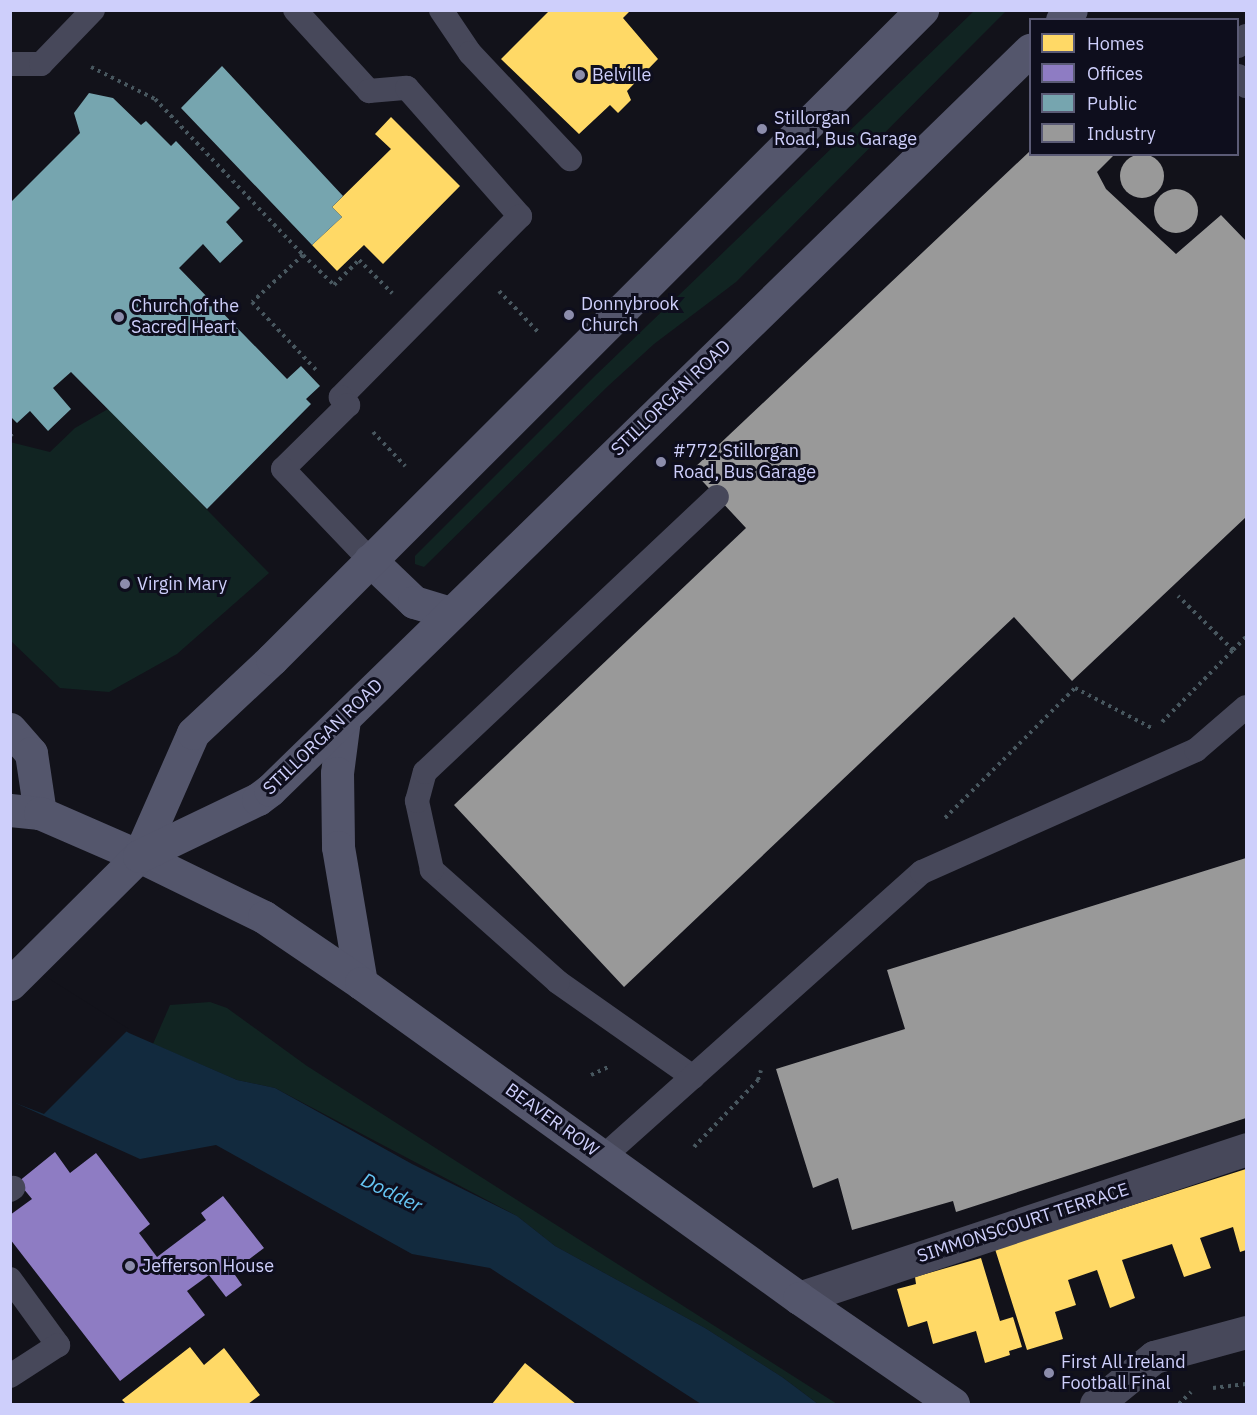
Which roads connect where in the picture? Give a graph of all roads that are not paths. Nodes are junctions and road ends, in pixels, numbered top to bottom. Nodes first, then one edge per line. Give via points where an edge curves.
1 (93, 10) edge
2 (295, 10) edge
3 (441, 10) edge
4 (922, 10) edge
5 (1029, 51) edge
6 (10, 64) edge
7 (570, 159) dead end
8 (717, 497) dead end
9 (370, 560) junction
10 (449, 613) junction
11 (1246, 707) edge
12 (344, 719) junction
13 (10, 729) edge
14 (25, 811) edge
15 (139, 856) junction
16 (20, 975) edge
17 (361, 983) junction
18 (693, 1077) junction
19 (1246, 1149) edge
20 (603, 1157) junction
21 (10, 1279) edge
22 (799, 1298) junction
23 (1246, 1332) edge
24 (10, 1376) edge
25 (953, 1404) edge
26 (1096, 1404) edge

1 - 6 lane via 41,64
2 - 9 lane via 369,91 407,88 520,216 283,469
3 - 7 lane via 470,53
4 - 9 main road
5 - 10 main road, STILLORGAN ROAD
8 - 18 lane via 426,772 417,801 432,870 558,982
9 - 10 main road via 414,602
9 - 15 main road via 272,659 192,732
10 - 12 main road, STILLORGAN ROAD
11 - 18 lane via 1196,750 922,872
12 - 15 main road, STILLORGAN ROAD via 258,799
12 - 17 main road via 337,773 338,847
13 - 14 main road via 31,753
14 - 15 main road, BEAVER ROW
15 - 16 main road
15 - 17 main road, BEAVER ROW via 264,917
17 - 20 main road, BEAVER ROW
18 - 20 lane
19 - 22 street, SIMMONSCOURT TERRACE
20 - 22 main road, BEAVER ROW
21 - 24 lane via 58,1345
22 - 25 main road, BEAVER ROW
23 - 26 street via 1154,1357

